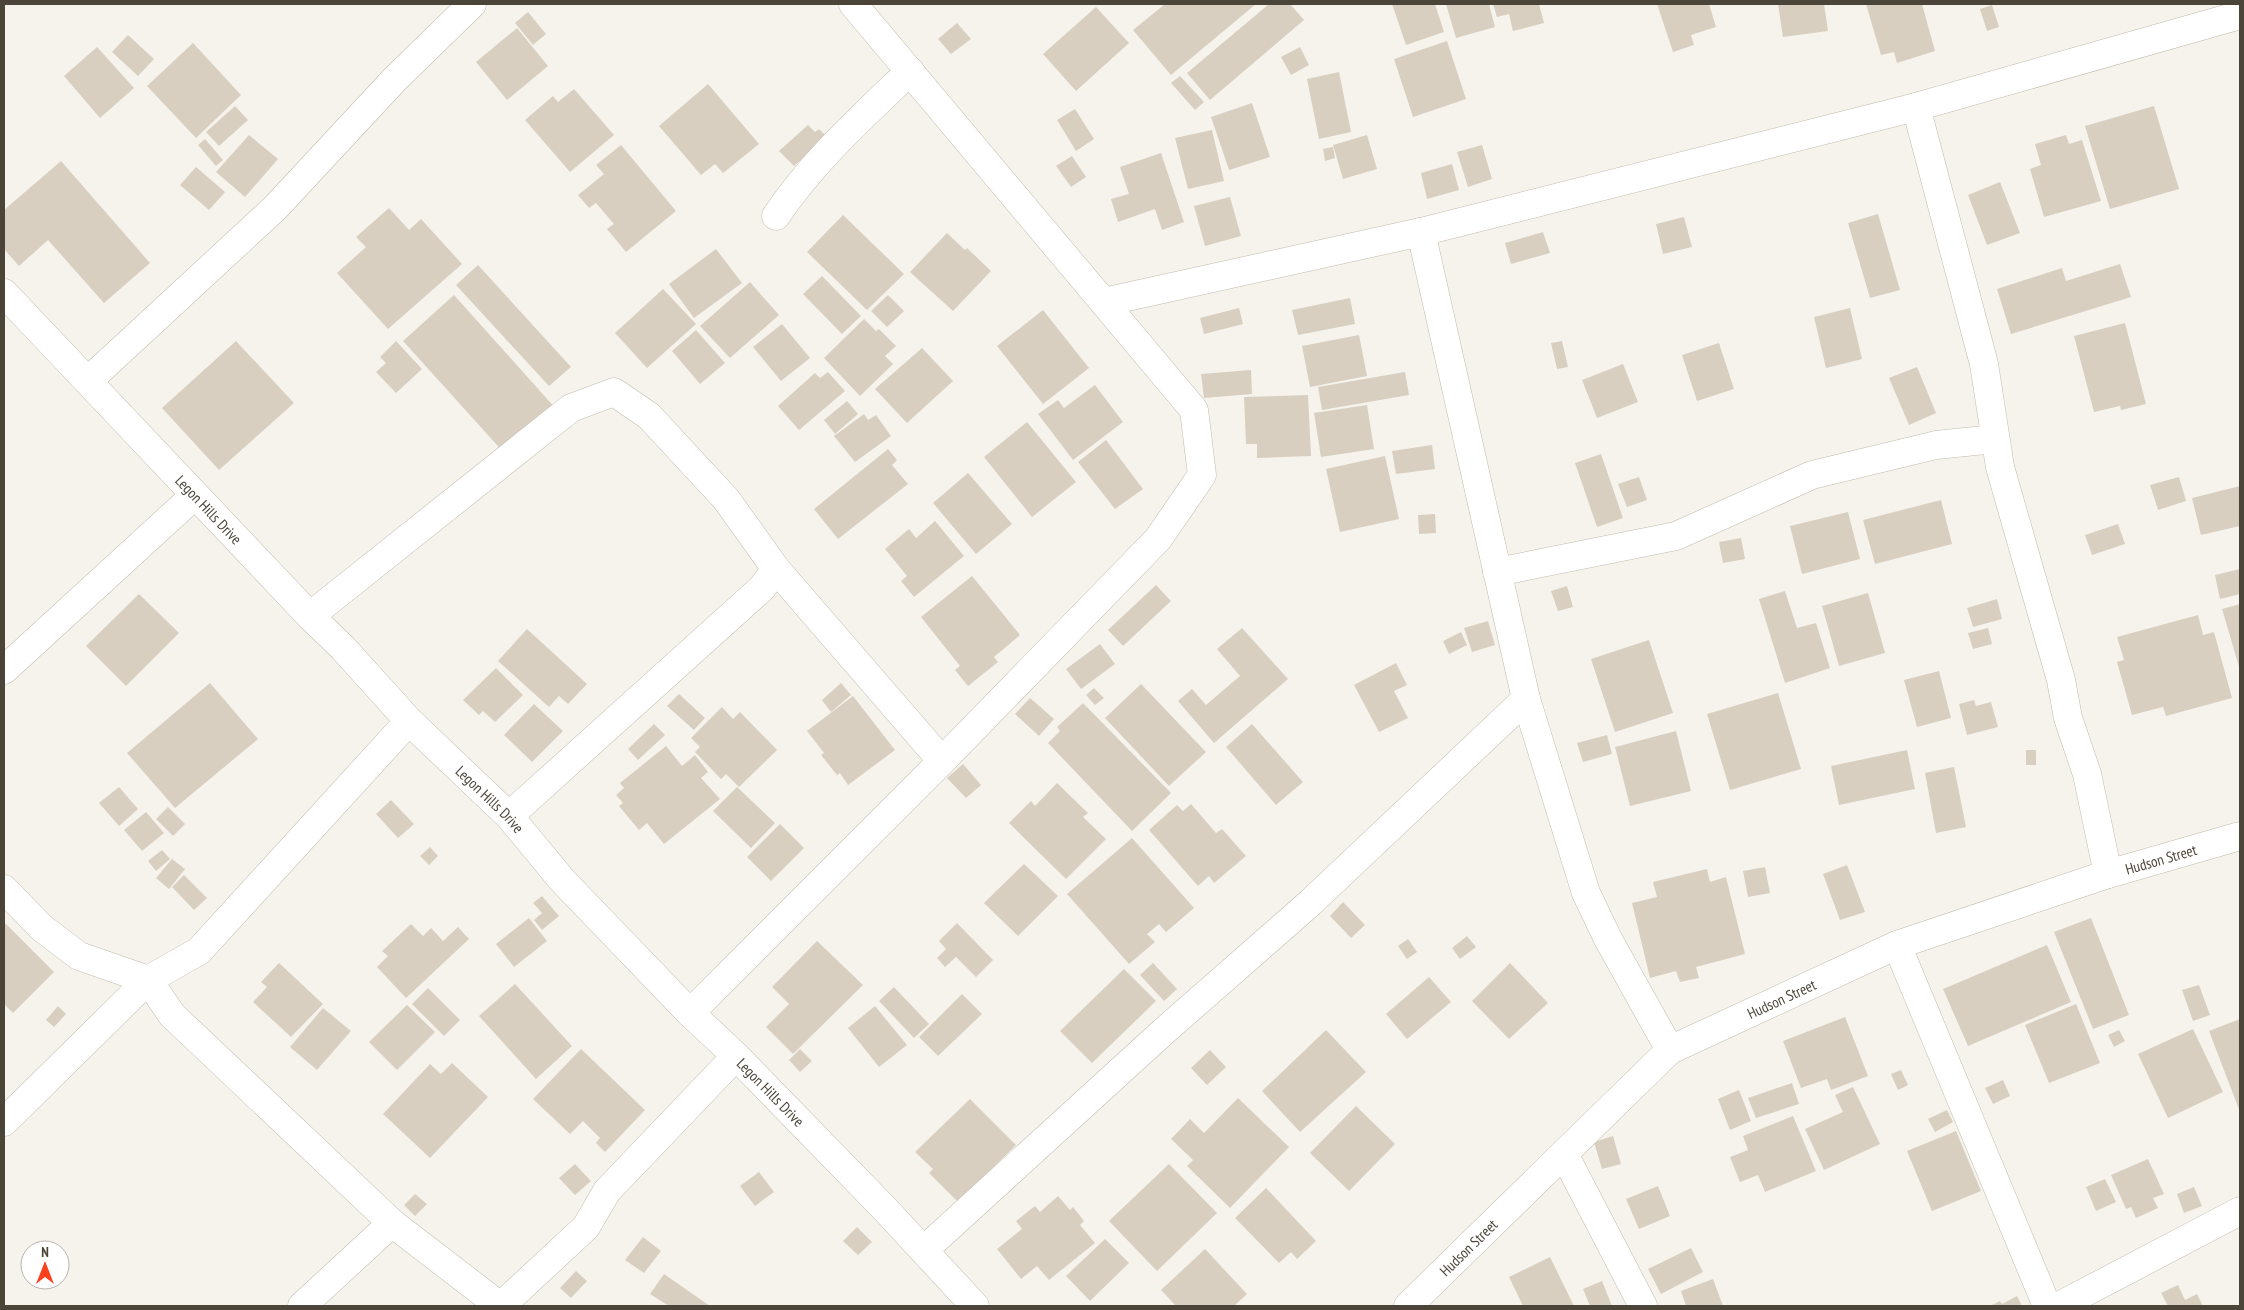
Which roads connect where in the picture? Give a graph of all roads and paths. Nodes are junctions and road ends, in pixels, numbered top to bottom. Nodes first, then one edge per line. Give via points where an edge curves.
1 (472, 4) edge
2 (853, 4) edge
3 (2240, 15) edge
4 (910, 71) junction
5 (1916, 107) junction
6 (776, 216) dead end
7 (1421, 232) junction
8 (4, 293) edge
9 (1104, 302) junction
10 (88, 382) junction
11 (1996, 439) junction
12 (195, 495) junction
13 (776, 569) junction
14 (1497, 572) junction
15 (310, 616) junction
16 (4, 670) edge
17 (1526, 699) junction
18 (410, 721) junction
19 (942, 761) junction
20 (510, 816) junction
21 (2240, 836) edge
22 (2108, 874) junction
23 (4, 889) edge
24 (1896, 945) junction
25 (148, 980) junction
26 (690, 1013) junction
27 (1670, 1050) junction
28 (736, 1056) junction
29 (4, 1122) edge
30 (1564, 1154) junction
31 (2240, 1211) edge
32 (392, 1223) junction
33 (924, 1250) junction
34 (302, 1306) edge
35 (500, 1306) edge
36 (975, 1306) edge
37 (1408, 1306) edge
38 (1643, 1306) edge
39 (2047, 1306) edge
40 (2060, 1306) edge

1 - 10 street via 395,79 275,208
2 - 4 street
3 - 5 street
4 - 6 street via 797,184
4 - 9 street
5 - 7 street
5 - 11 street via 1984,364
7 - 9 street
7 - 14 street
8 - 10 street, Legon Hills Drive
9 - 19 street via 1194,410 1202,475 1158,539
10 - 12 street, Legon Hills Drive
11 - 14 street via 1936,445 1812,476 1676,536
11 - 22 street via 2000,467 2061,680 2068,718 2088,774
12 - 15 street, Legon Hills Drive
12 - 16 street
13 - 15 street via 726,499 649,416 614,392 571,408
13 - 19 street
13 - 20 street via 762,588
14 - 17 street
15 - 18 street, Legon Hills Drive
17 - 27 street via 1586,893
17 - 33 street via 1310,903
18 - 20 street, Legon Hills Drive
18 - 25 street via 199,951
19 - 26 street
20 - 26 street, Legon Hills Drive via 562,880
21 - 22 street, Hudson Street
22 - 24 street, Hudson Street
23 - 25 street via 42,928 79,956
24 - 27 street, Hudson Street
24 - 39 street
25 - 29 street
25 - 32 street via 172,1015
26 - 28 street, Legon Hills Drive
27 - 30 street, Hudson Street
28 - 33 street, Legon Hills Drive
28 - 35 street via 607,1191 586,1227
30 - 37 street, Hudson Street
30 - 38 street
31 - 40 street
32 - 34 street
32 - 35 street
33 - 36 street, Legon Hills Drive

